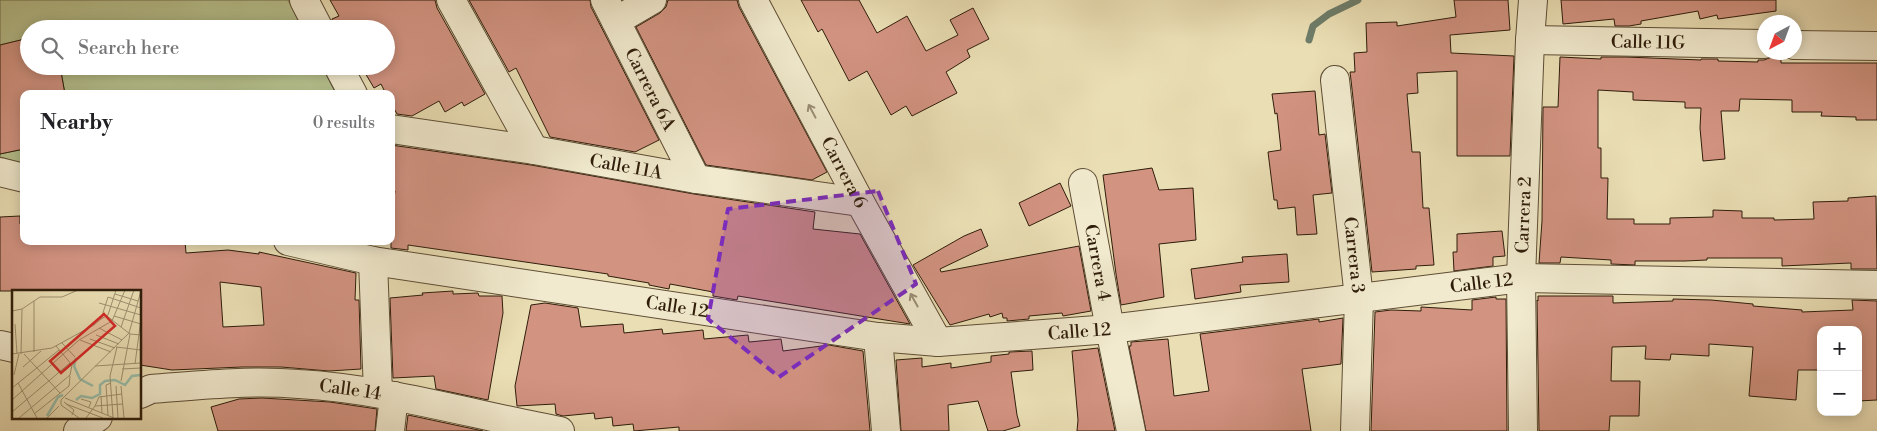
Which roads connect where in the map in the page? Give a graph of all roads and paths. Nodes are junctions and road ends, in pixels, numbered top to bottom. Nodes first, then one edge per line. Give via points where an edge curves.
1 (304, 0) edge
2 (451, 0) edge
3 (652, 0) edge
4 (753, 0) edge
5 (1533, 0) edge
6 (611, 10) edge
7 (314, 20) edge
8 (1530, 40) junction
9 (1757, 44) edge
10 (1802, 45) edge
11 (1877, 46) edge
12 (343, 75) edge
13 (1335, 80) dead end
14 (351, 90) edge
15 (395, 130) edge
16 (534, 150) junction
17 (0, 172) edge
18 (20, 177) edge
19 (696, 179) junction
20 (1083, 183) dead end
21 (860, 202) junction
22 (322, 245) edge
23 (348, 248) edge
24 (374, 261) junction
25 (1521, 278) junction
26 (1877, 285) edge
27 (1359, 298) junction
28 (1110, 329) junction
29 (878, 338) junction
30 (938, 342) junction
31 (144, 389) edge
32 (386, 394) junction
33 (97, 418) edge
34 (552, 430) edge
35 (78, 431) edge
36 (390, 431) edge
37 (886, 431) edge
38 (1131, 431) edge
39 (1355, 431) edge
40 (1523, 431) edge

1 - 7 street
2 - 16 street
3 - 6 street
21 -> 4 street, Carrera 6
5 - 8 street, Carrera 2
6 - 19 street, Carrera 6A
8 - 9 street, Calle 11G
8 - 25 street, Carrera 2
10 - 11 street
12 - 14 street
13 - 27 street, Carrera 3
15 - 16 street, Calle 11A
16 - 19 street, Calle 11A
17 - 18 street
19 - 21 street, Calle 11A
20 - 28 street, Carrera 4
30 -> 21 street, Carrera 6
22 - 23 street, Calle 12
23 - 24 street, Calle 12
24 - 29 street, Calle 12
24 - 32 street
25 - 26 street, Calle 12
25 - 27 street, Calle 12
25 - 40 street, Carrera 2
27 - 28 street, Calle 12
27 - 39 street, Carrera 3
28 - 30 street, Calle 12
28 - 38 street, Carrera 4
29 - 30 street, Calle 12
29 - 37 street
31 - 32 street, Calle 14 via 254,382
32 - 34 street, Calle 14
32 - 36 street
33 - 35 street

